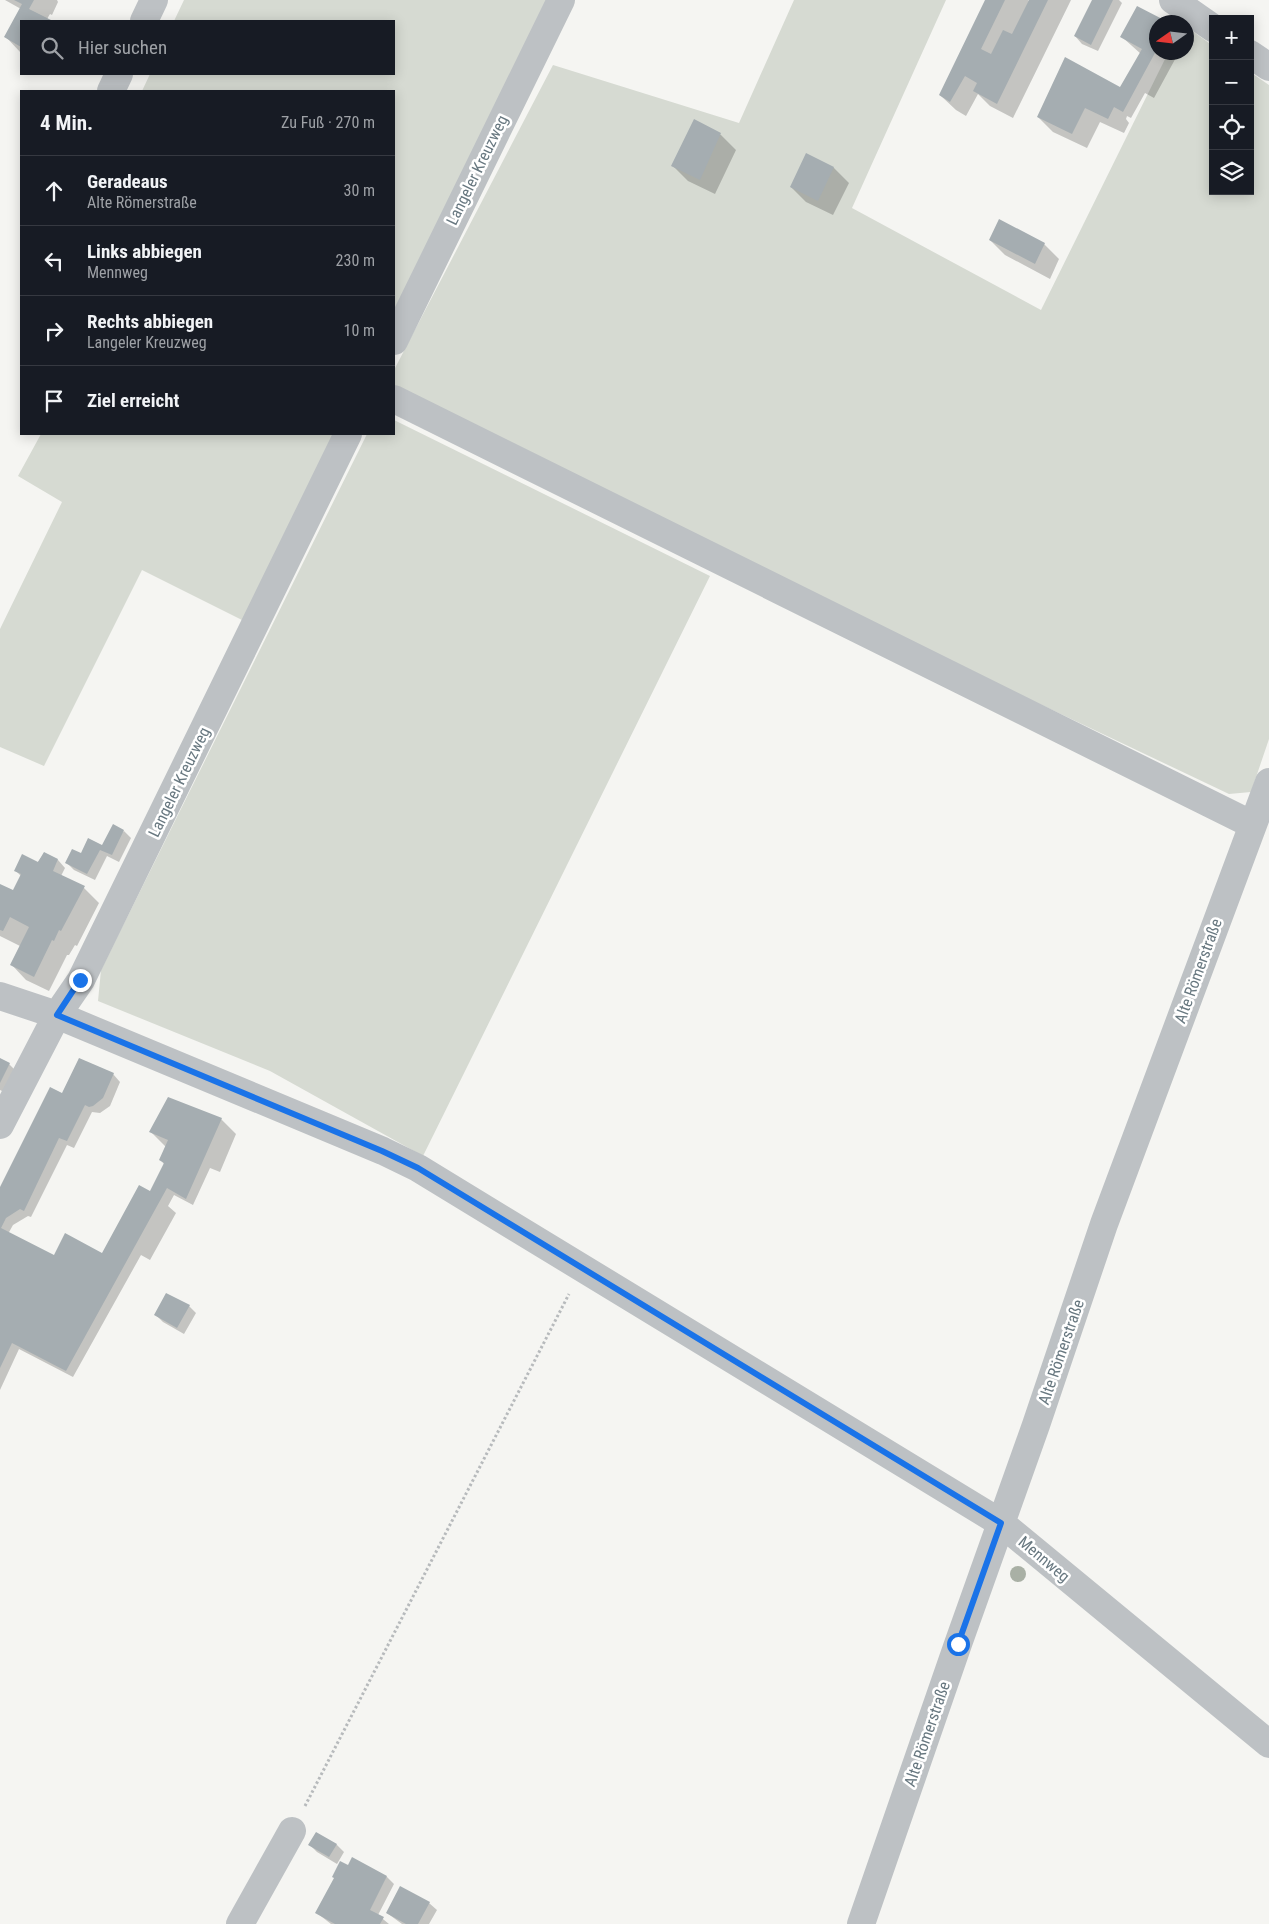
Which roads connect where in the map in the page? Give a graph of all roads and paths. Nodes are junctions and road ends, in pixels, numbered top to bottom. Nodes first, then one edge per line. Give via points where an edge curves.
1 (154, 0) edge
2 (561, 0) edge
3 (1173, 0) edge
4 (144, 20) edge
5 (1209, 25) edge
6 (1254, 57) edge
7 (1269, 67) edge
8 (119, 75) edge
9 (111, 90) edge
10 (395, 339) edge
11 (395, 399) edge
12 (348, 435) edge
13 (1269, 782) edge
14 (1253, 825) junction
15 (0, 996) edge
16 (57, 1015) junction
17 (2, 1116) edge
18 (582, 1269) junction
19 (1001, 1523) junction
20 (1269, 1744) edge
21 (292, 1832) joint
22 (240, 1924) edge
23 (861, 1924) edge

1 - 4 street
2 - 10 street, Langeler Kreuzweg
3 - 5 street
6 - 7 street
8 - 9 street
11 - 14 street
12 - 16 street, Langeler Kreuzweg via 80,980
13 - 14 street, Alte Römerstraße
14 - 19 street, Alte Römerstraße via 1104,1224
15 - 16 street, Mennweg
16 - 17 street, Langeler Kreuzweg
16 - 18 street, Mennweg via 418,1168
18 - 19 street, Mennweg
18 - 21 path
19 - 20 street, Mennweg
19 - 23 street, Alte Römerstraße
21 - 22 street

